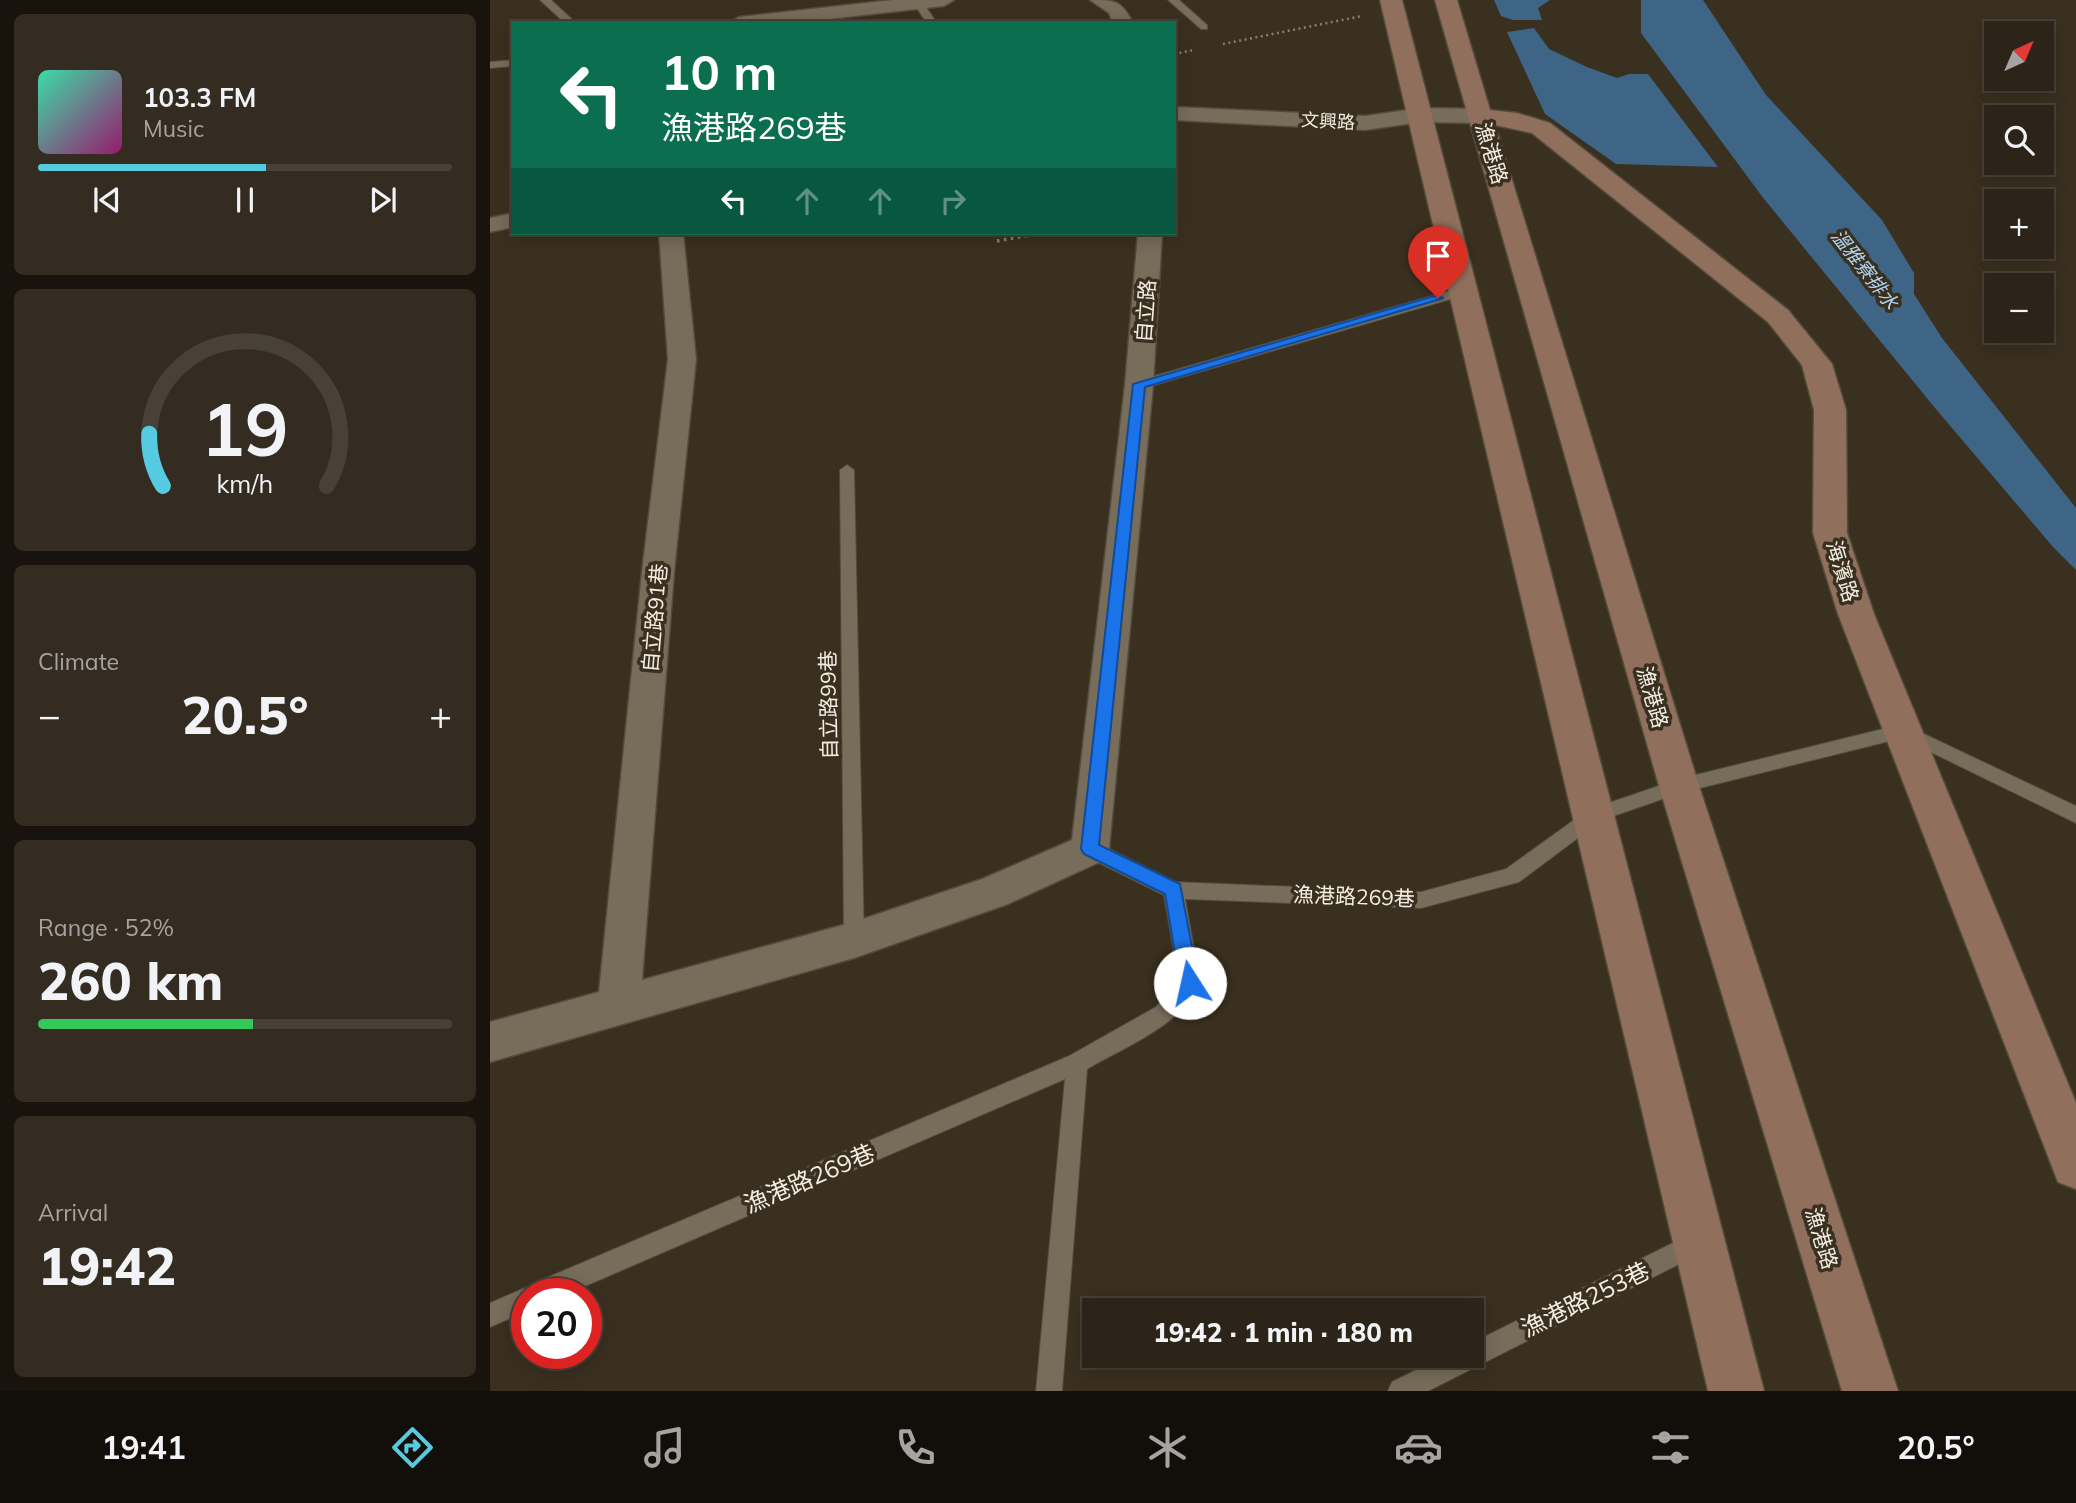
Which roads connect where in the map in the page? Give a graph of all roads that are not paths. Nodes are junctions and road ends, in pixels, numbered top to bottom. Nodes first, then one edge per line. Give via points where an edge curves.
1 (545, 0) edge
2 (944, 0) edge
3 (1100, 0) edge
4 (1174, 0) edge
5 (1446, 0) edge
6 (916, 1) edge
7 (1392, 5) edge
8 (569, 21) edge
9 (755, 21) edge
10 (931, 21) edge
11 (1122, 21) edge
12 (1204, 27) dead end
13 (511, 63) edge
14 (490, 65) edge
15 (1176, 113) edge
16 (1421, 115) junction
17 (1481, 116) junction
18 (511, 220) edge
19 (490, 225) edge
20 (671, 235) edge
21 (1150, 235) edge
22 (1463, 291) junction
23 (1139, 384) junction
24 (847, 470) dead end
25 (1903, 731) junction
26 (1679, 786) junction
27 (1595, 815) junction
28 (2076, 815) edge
29 (1090, 849) junction
30 (1173, 890) junction
31 (854, 940) junction
32 (620, 1004) junction
33 (490, 1042) edge
34 (1077, 1063) junction
35 (2076, 1164) edge
36 (1698, 1243) junction
37 (576, 1278) edge
38 (511, 1306) edge
39 (490, 1315) edge
40 (1484, 1350) edge
41 (1447, 1368) edge
42 (1049, 1391) edge
43 (1401, 1391) edge
44 (1736, 1391) edge
45 (1870, 1391) edge

1 - 8 lane
2 - 6 street
3 - 11 street via 1117,10
4 - 12 lane
5 - 17 street, 漁港路
6 - 9 street
6 - 10 lane
7 - 16 street
13 - 14 lane
15 - 16 street, 文興路 via 1365,123
16 - 17 street, 文興路
16 - 22 street
17 - 25 street, 海濱路 via 1541,128 1778,316 1817,364 1830,410 1830,533 1856,614
17 - 26 street, 漁港路
18 - 19 street
20 - 32 street, 自立路91巷 via 682,359 658,572
21 - 23 street, 自立路
22 - 23 lane
22 - 27 street
23 - 29 street, 自立路
24 - 31 lane, 自立路99巷
25 - 26 lane, 漁港路269巷
25 - 28 lane
25 - 35 street, 海濱路
26 - 27 lane, 漁港路269巷
26 - 45 street, 漁港路
27 - 30 lane, 漁港路269巷 via 1512,876 1421,900
27 - 36 street
29 - 30 lane, 漁港路269巷
29 - 31 street via 994,892
30 - 34 lane, 漁港路269巷 via 1190,983 1164,1014
31 - 32 street
32 - 33 street
34 - 37 lane, 漁港路269巷
34 - 42 lane
36 - 40 lane, 漁港路253巷
36 - 44 street
38 - 39 lane
41 - 43 lane, 漁港路253巷

